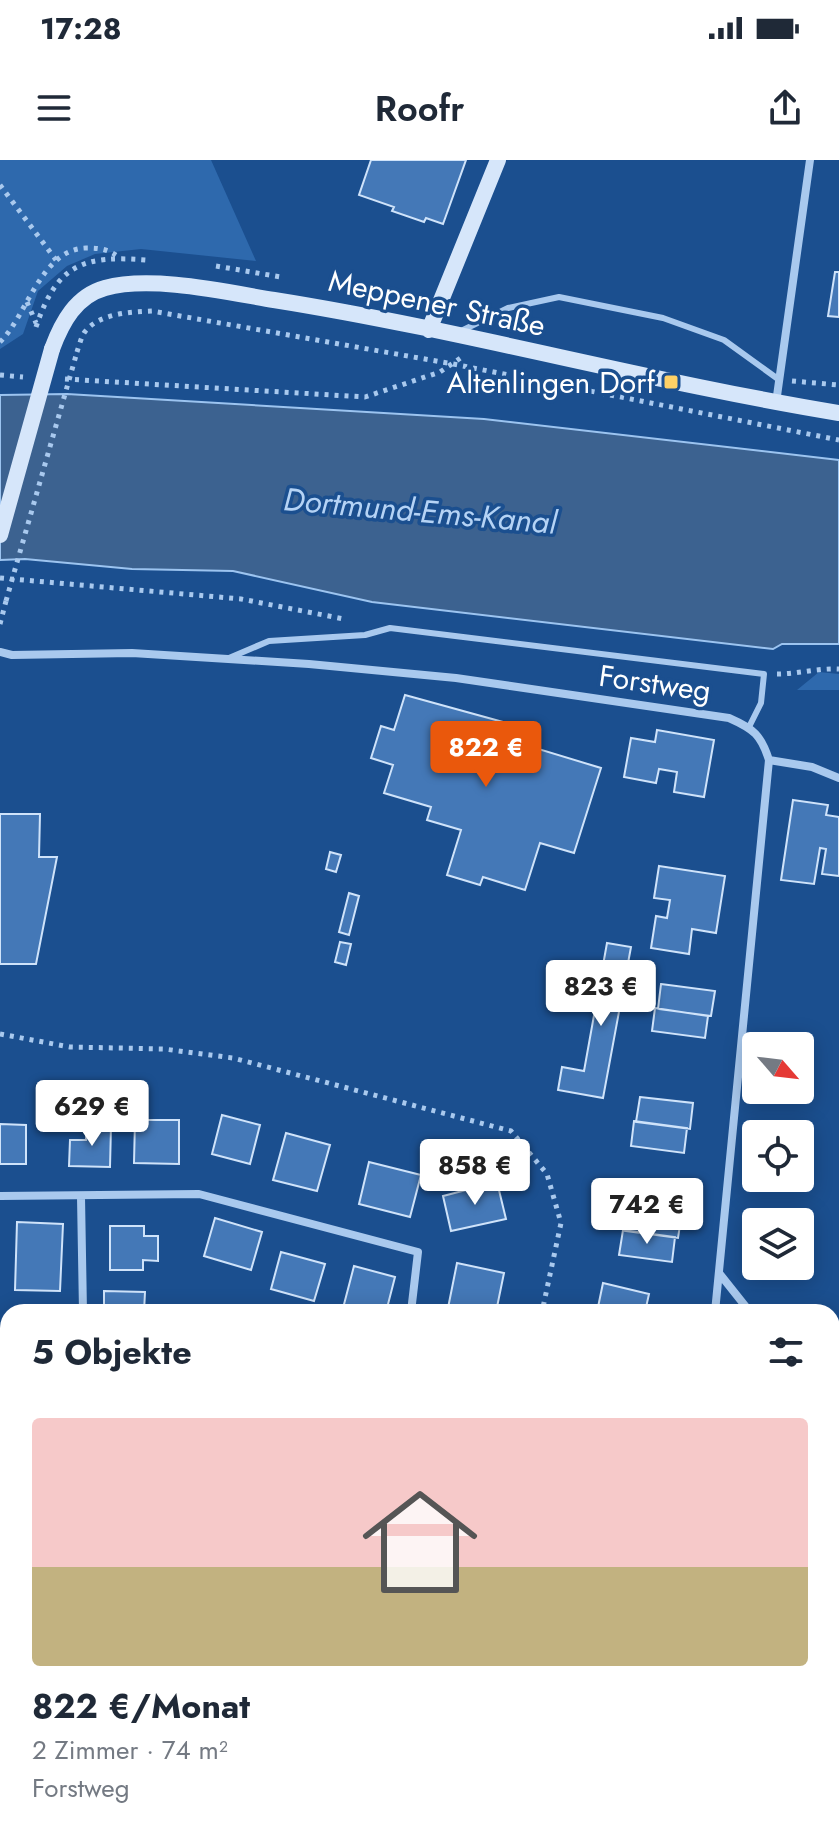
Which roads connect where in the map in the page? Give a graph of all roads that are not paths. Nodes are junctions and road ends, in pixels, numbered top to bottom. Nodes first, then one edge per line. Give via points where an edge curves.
1 (498, 160) edge
2 (810, 160) edge
3 (429, 330) junction
4 (454, 335) junction
5 (778, 379) junction
6 (776, 403) junction
7 (839, 413) edge
8 (0, 535) edge
9 (0, 652) edge
10 (229, 658) junction
11 (749, 727) junction
12 (769, 760) junction
13 (839, 778) edge
14 (0, 1196) edge
15 (81, 1197) junction
16 (719, 1273) junction
17 (83, 1304) edge
18 (412, 1304) edge
19 (716, 1304) edge
20 (744, 1304) edge

1 - 3 main road
2 - 5 street
3 - 4 main road, Meppener Straße
3 - 8 main road, Meppener Straße, bridge via 207,289 132,283 84,297 68,315 52,349
4 - 5 lane via 508,308 559,297 663,318 724,340
4 - 6 main road, Meppener Straße
5 - 6 street
6 - 7 main road, Meppener Straße
9 - 10 street, Forstweg
10 - 11 street, Forstweg via 456,678 729,718
10 - 11 lane via 269,641 365,635 390,628 764,674 761,703
11 - 12 street, Forstweg via 763,742
12 - 13 street
12 - 16 street
14 - 15 street
15 - 17 street
15 - 18 street via 199,1194 418,1252
16 - 19 street
16 - 20 street

